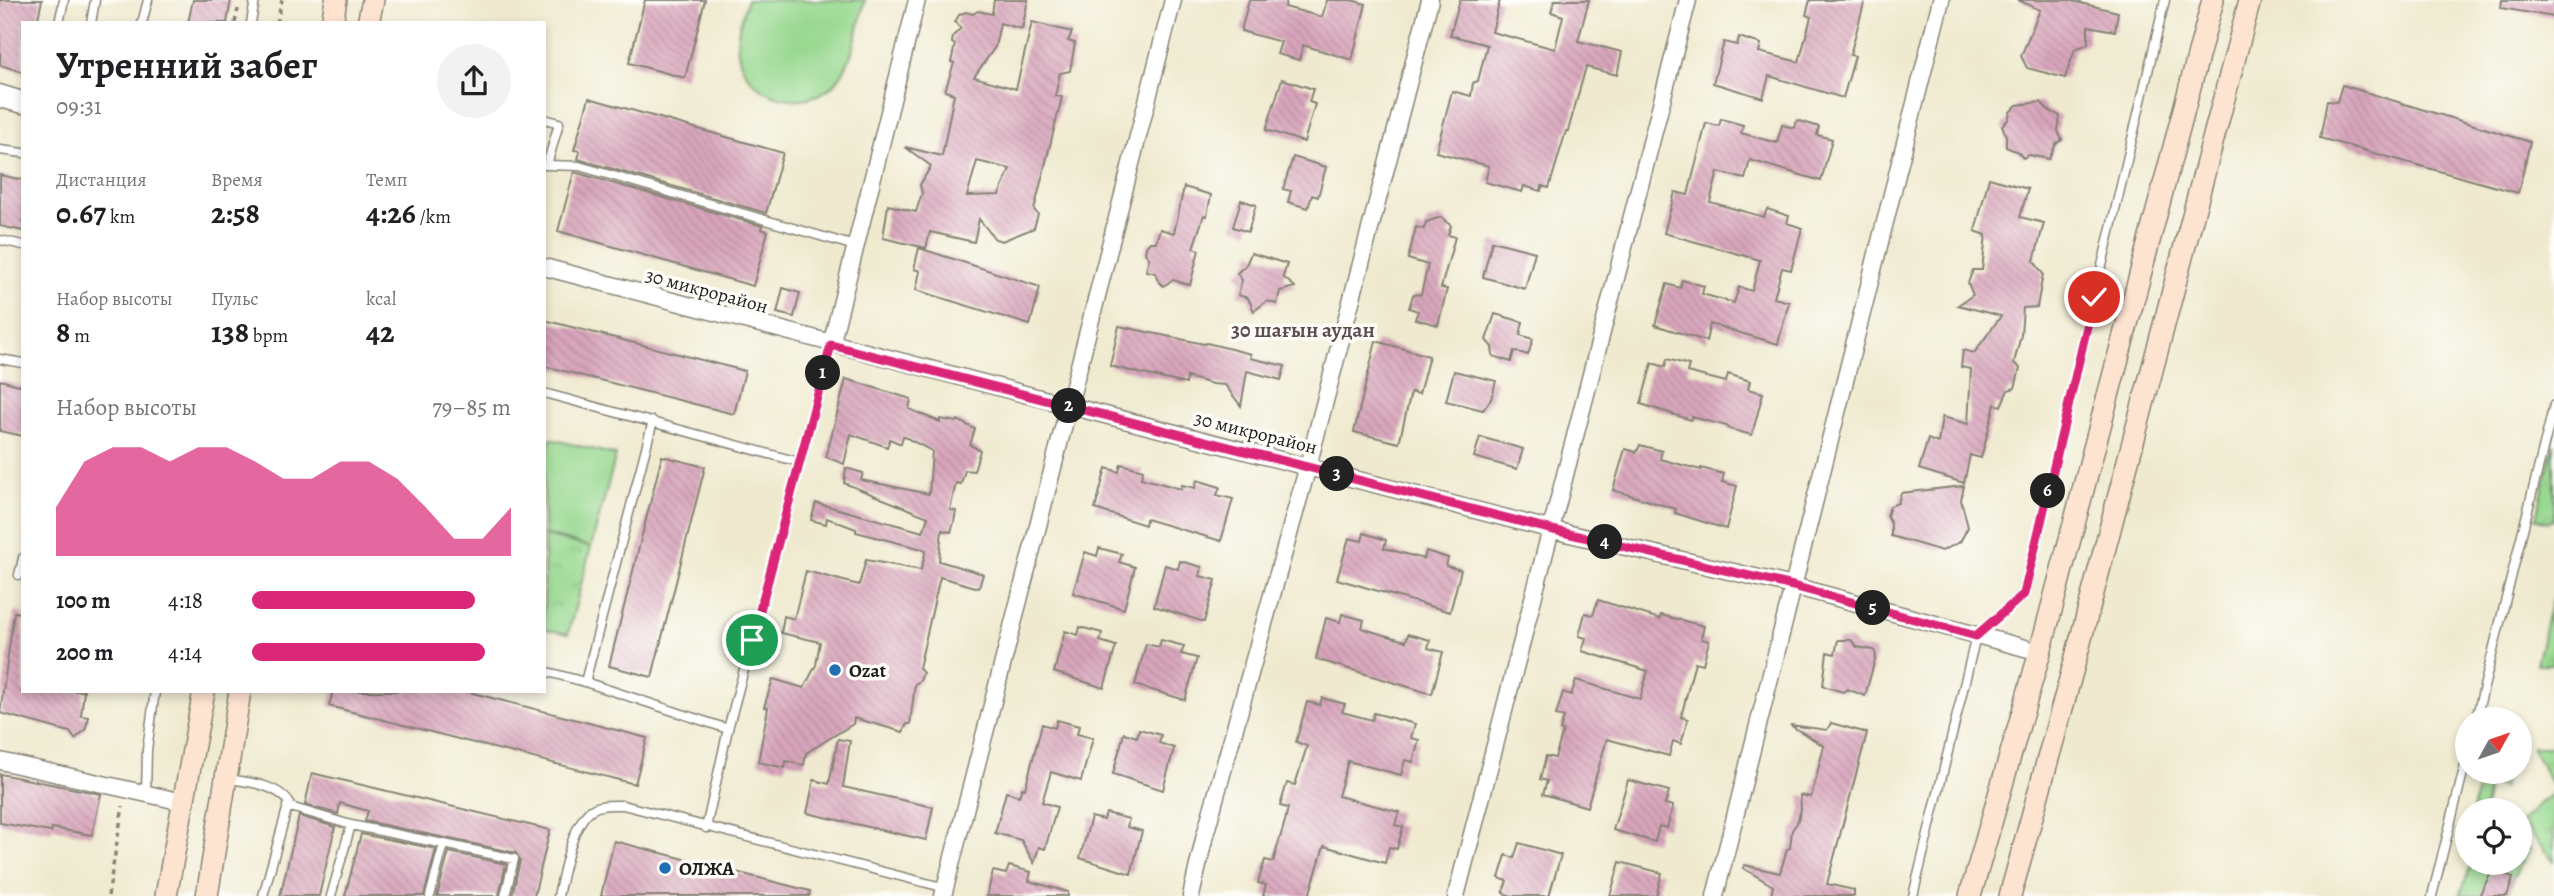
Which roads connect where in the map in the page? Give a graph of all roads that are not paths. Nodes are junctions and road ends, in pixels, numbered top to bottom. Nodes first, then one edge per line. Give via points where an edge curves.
1 (64, 0) edge
2 (95, 0) edge
3 (148, 0) edge
4 (256, 0) edge
5 (336, 0) edge
6 (373, 0) edge
7 (916, 0) edge
8 (1173, 0) edge
9 (1430, 0) edge
10 (1688, 0) edge
11 (1941, 0) edge
12 (2165, 0) edge
13 (2214, 0) edge
14 (2250, 0) edge
15 (59, 21) edge
16 (91, 21) edge
17 (143, 21) edge
18 (251, 21) edge
19 (332, 21) edge
20 (368, 21) edge
21 (0, 89) edge
22 (21, 95) edge
23 (0, 99) edge
24 (21, 104) edge
25 (546, 120) edge
26 (0, 150) edge
27 (21, 153) edge
28 (546, 165) edge
29 (0, 240) edge
30 (21, 245) edge
31 (855, 246) junction
32 (546, 268) edge
33 (831, 345) junction
34 (0, 359) edge
35 (21, 363) edge
36 (546, 394) edge
37 (2554, 405) edge
38 (1070, 406) junction
39 (653, 421) junction
40 (799, 462) junction
41 (1308, 466) junction
42 (1553, 530) junction
43 (21, 566) edge
44 (19, 575) dead end
45 (1793, 586) junction
46 (1976, 636) junction
47 (2040, 652) junction
48 (546, 672) edge
49 (585, 682) junction
50 (155, 693) edge
51 (204, 693) edge
52 (240, 693) edge
53 (2479, 707) edge
54 (729, 729) junction
55 (0, 761) edge
56 (226, 779) junction
57 (2460, 784) edge
58 (146, 794) junction
59 (183, 802) junction
60 (287, 806) junction
61 (351, 825) junction
62 (706, 828) junction
63 (444, 844) junction
64 (944, 892) edge
65 (166, 896) edge
66 (207, 896) edge
67 (263, 896) edge
68 (331, 896) edge
69 (430, 896) edge
70 (505, 896) edge
71 (558, 896) edge
72 (1191, 896) edge
73 (1456, 896) edge
74 (1714, 896) edge
75 (1913, 896) edge
76 (1970, 896) edge
77 (2010, 896) edge
78 (2432, 896) edge

1 - 15 lane
2 - 16 lane
3 - 17 lane
4 - 18 lane
5 - 19 main road
6 - 20 main road
7 - 31 street
8 - 38 street
9 - 41 street
10 - 42 street
11 - 45 street
12 - 46 lane via 2024,594
13 - 47 main road
14 - 77 main road
21 - 22 lane
23 - 24 street
25 - 28 lane via 559,123
26 - 27 lane
28 - 31 lane via 579,166
29 - 30 lane
31 - 33 street
32 - 33 street, 30 микрорайон
33 - 38 street, 30 микрорайон
33 - 40 lane
34 - 35 lane
36 - 39 lane
37 - 53 lane
38 - 41 street, 30 микрорайон
38 - 64 street
39 - 40 lane
39 - 49 lane
40 - 54 lane
41 - 42 street, 30 микрорайон
41 - 72 street
42 - 45 street, 30 микрорайон
42 - 73 street
43 - 44 lane
45 - 46 street, 30 микрорайон
45 - 74 street
46 - 47 street, 30 микрорайон
46 - 75 lane
47 - 76 main road
48 - 49 lane
49 - 54 lane
50 - 58 lane
51 - 59 main road
52 - 56 main road
54 - 62 lane
55 - 58 street
56 - 60 lane via 284,794
56 - 66 main road
57 - 78 lane
58 - 59 street
59 - 65 main road
60 - 61 lane
60 - 67 lane
61 - 63 lane
61 - 68 lane
62 - 64 lane
62 - 71 lane via 623,805 589,811 572,839
63 - 69 lane
63 - 70 lane via 514,859

